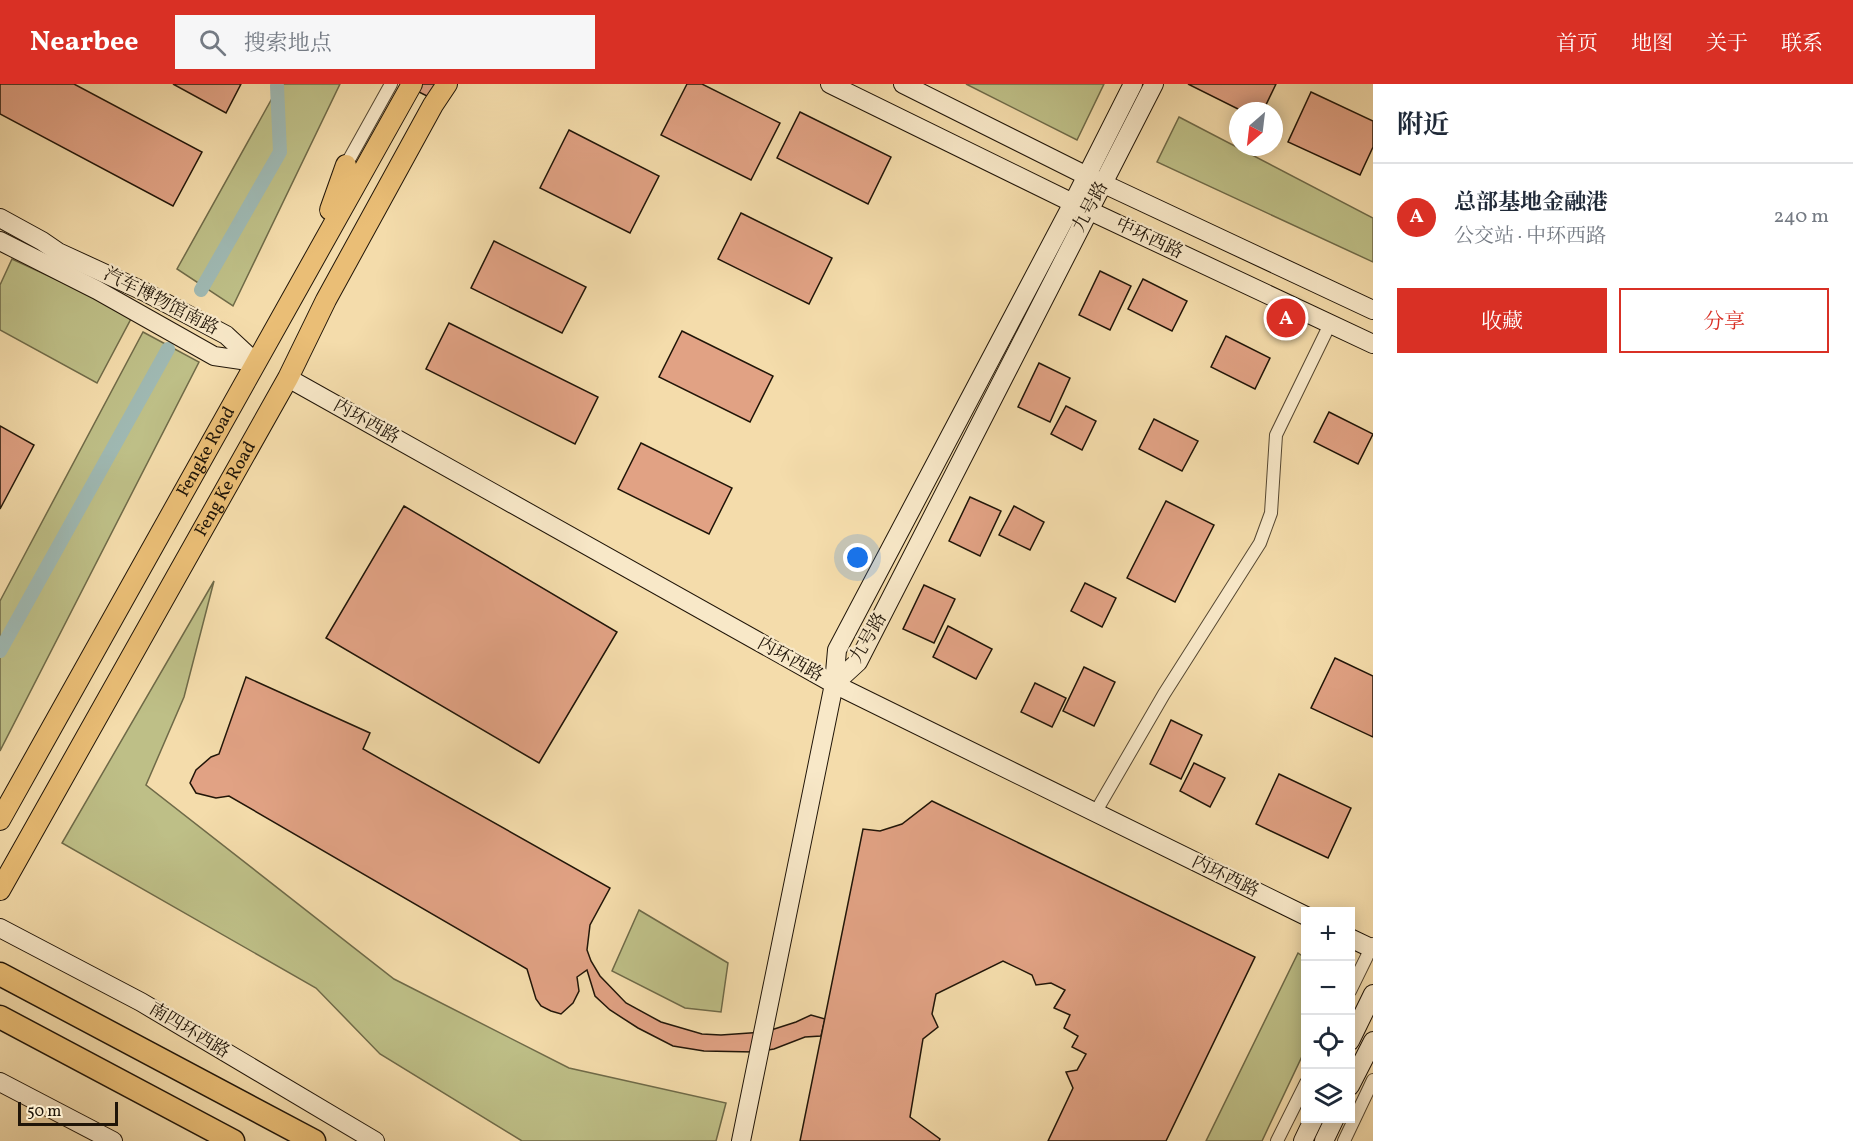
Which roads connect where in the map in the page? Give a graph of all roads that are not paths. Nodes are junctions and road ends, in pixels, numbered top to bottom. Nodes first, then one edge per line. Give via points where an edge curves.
1 (391, 84) edge
2 (412, 84) edge
3 (447, 84) edge
4 (830, 84) edge
5 (903, 84) edge
6 (1133, 84) edge
7 (1154, 84) edge
8 (346, 165) joint
9 (1095, 180) junction
10 (1081, 207) junction
11 (0, 218) edge
12 (325, 238) junction
13 (0, 241) edge
14 (1373, 310) edge
15 (1330, 324) junction
16 (1373, 344) edge
17 (255, 362) junction
18 (288, 378) junction
19 (834, 684) junction
20 (1095, 813) junction
21 (0, 820) edge
22 (0, 890) edge
23 (1301, 914) edge
24 (0, 928) edge
25 (1355, 940) edge
26 (1372, 947) edge
27 (0, 974) edge
28 (1355, 981) edge
29 (1373, 994) edge
30 (0, 1017) edge
31 (1355, 1031) edge
32 (1373, 1041) edge
33 (1355, 1076) edge
34 (1373, 1080) edge
35 (0, 1082) edge
36 (1301, 1091) edge
37 (1312, 1123) edge
38 (1333, 1123) edge
39 (113, 1141) edge
40 (233, 1141) edge
41 (314, 1141) edge
42 (375, 1141) edge
43 (741, 1141) edge
44 (1277, 1141) edge
45 (1303, 1141) edge
46 (1324, 1141) edge
47 (1344, 1141) edge

1 - 8 street
2 - 12 main road, Fengke Road
3 - 18 main road, Feng Ke Road via 332,290
4 - 10 street, 中环西路
5 - 9 street, 中环西路
6 - 9 street, 九号路
7 - 9 street, 九号路
8 - 12 main road via 327,217
9 - 10 street, 九号路
9 - 14 street, 中环西路
10 - 15 street, 中环西路
10 - 19 street, 九号路 via 837,650
11 - 17 street, 汽车博物馆南路 via 58,252 226,335
12 - 17 main road, Fengke Road
13 - 17 street, 汽车博物馆南路 via 70,275 214,356
15 - 16 street, 中环西路
15 - 20 street via 1276,435 1271,513 1260,543 1164,694
17 - 21 main road, Fengke Road
18 - 19 street, 内环西路
18 - 22 main road, Feng Ke Road
19 - 20 street, 内环西路
19 - 43 street, 九号路
20 - 23 street, 内环西路
24 - 42 street, 南四环西路 via 141,1002
25 - 26 street
26 - 28 street
27 - 41 highway
29 - 31 street
30 - 40 highway
32 - 33 street
34 - 47 street
35 - 39 street
36 - 44 street
37 - 45 street
38 - 46 street

